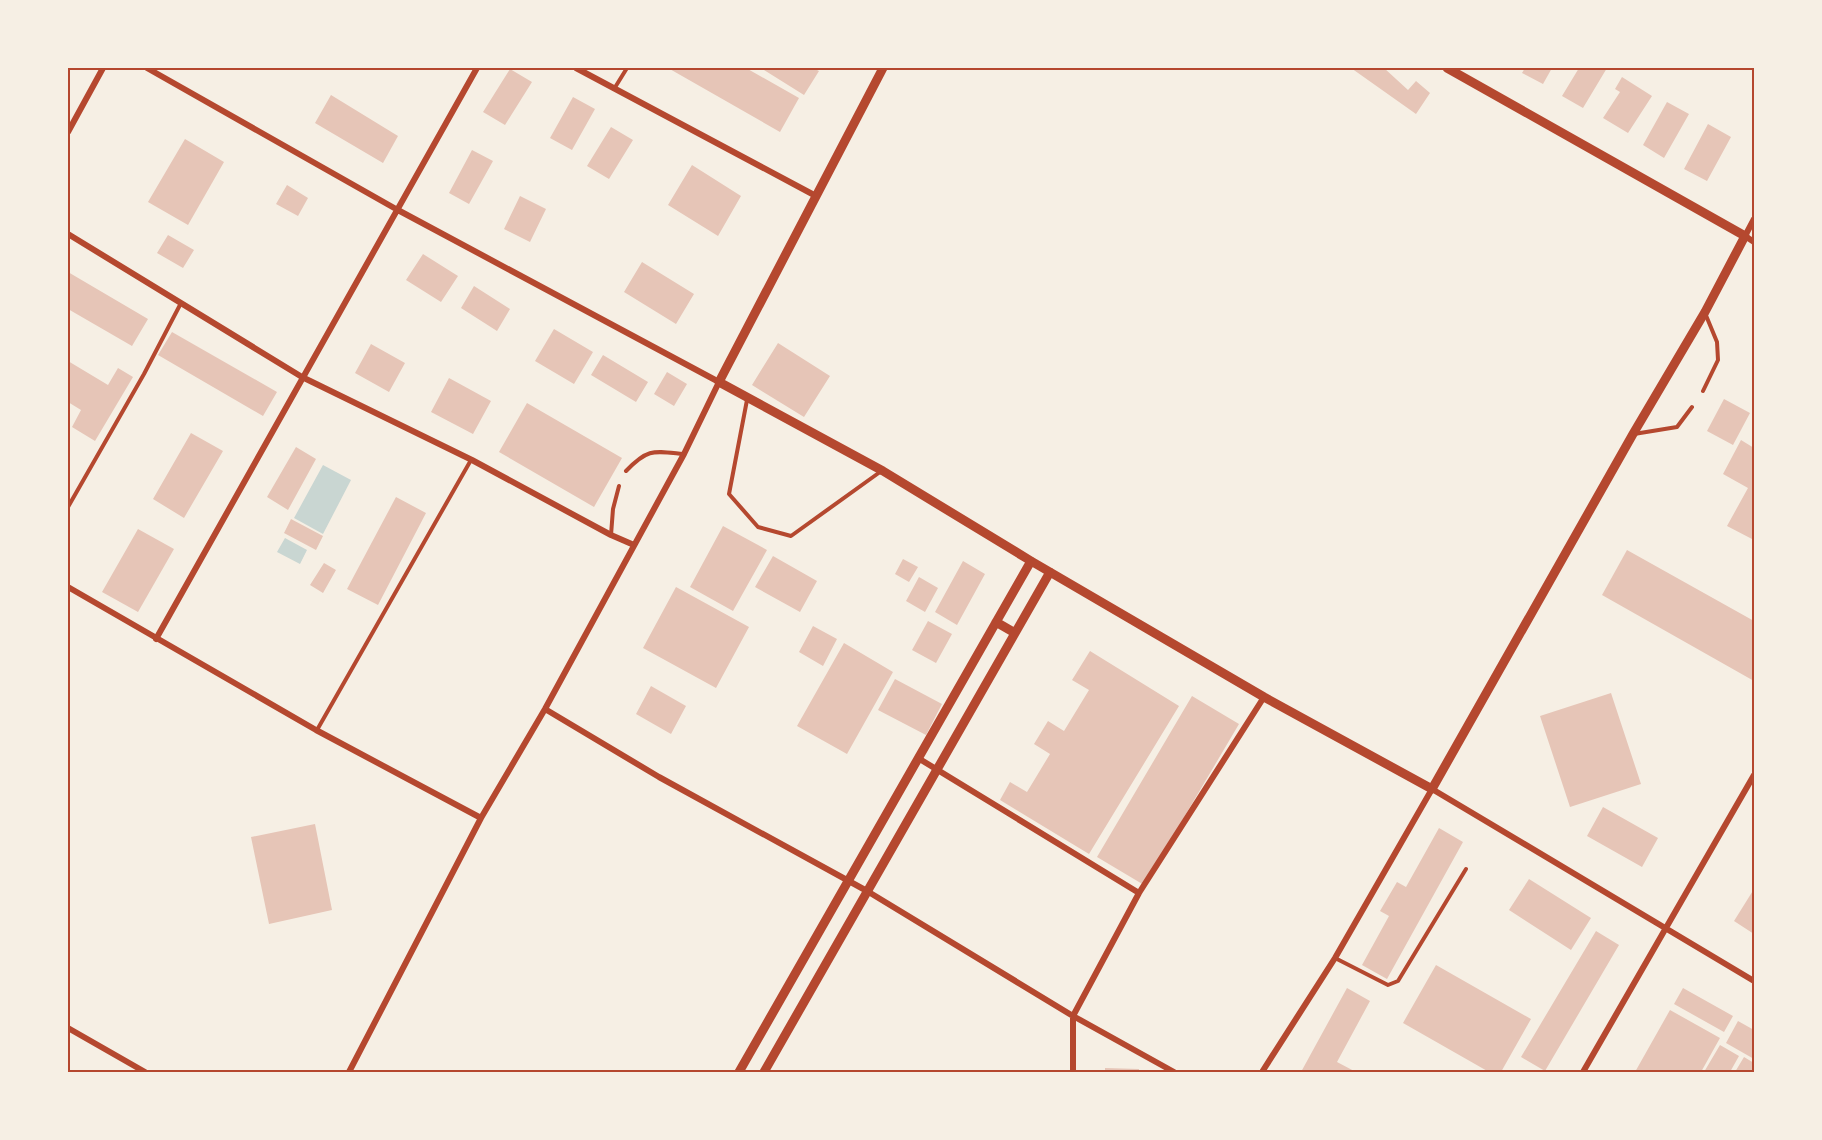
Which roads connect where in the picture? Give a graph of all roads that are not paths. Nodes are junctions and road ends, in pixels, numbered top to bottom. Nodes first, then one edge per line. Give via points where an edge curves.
1 (103, 68) edge
2 (147, 68) edge
3 (477, 68) edge
4 (576, 68) edge
5 (627, 68) edge
6 (883, 68) edge
7 (1447, 68) edge
8 (614, 89) junction
9 (68, 132) edge
10 (816, 196) junction
11 (396, 209) junction
12 (1755, 219) edge
13 (68, 234) edge
14 (1745, 236) junction
15 (1755, 242) edge
16 (181, 302) junction
17 (1705, 312) junction
18 (302, 377) junction
19 (719, 382) junction
20 (1703, 390) dead end
21 (748, 399) junction
22 (1692, 407) dead end
23 (1633, 434) junction
24 (684, 454) junction
25 (472, 460) junction
26 (626, 471) dead end
27 (883, 471) junction
28 (620, 486) dead end
29 (68, 493) edge
30 (74, 496) junction
31 (68, 507) edge
32 (611, 536) junction
33 (634, 545) junction
34 (1031, 561) junction
35 (1050, 572) junction
36 (68, 587) edge
37 (996, 622) junction
38 (1015, 633) junction
39 (156, 639) junction
40 (1264, 697) junction
41 (545, 709) junction
42 (316, 730) junction
43 (918, 758) junction
44 (937, 768) junction
45 (1755, 775) edge
46 (1432, 789) junction
47 (481, 818) junction
48 (1466, 869) dead end
49 (848, 881) junction
50 (867, 891) junction
51 (1139, 893) junction
52 (1667, 929) junction
53 (1335, 958) junction
54 (1755, 981) edge
55 (1073, 1016) junction
56 (68, 1028) edge
57 (145, 1072) edge
58 (350, 1072) edge
59 (739, 1072) edge
60 (764, 1072) edge
61 (1072, 1072) edge
62 (1174, 1072) edge
63 (1262, 1072) edge
64 (1583, 1072) edge

1 - 9 street
2 - 11 street
3 - 11 street
4 - 8 street
5 - 8 lane
6 - 10 street
7 - 14 street
8 - 10 street
10 - 19 street
11 - 18 street
11 - 19 street
12 - 14 street
13 - 16 street
14 - 15 street
14 - 17 street
16 - 18 street
16 - 30 lane
17 - 20 lane via 1717,342 1718,360
17 - 23 street
18 - 25 street
18 - 39 street
19 - 21 street
19 - 24 street
21 - 27 street
21 - 27 lane via 729,494 759,527 791,536
22 - 23 lane via 1677,427
23 - 46 street
24 - 26 lane via 656,452 640,457
24 - 33 street
25 - 32 street
25 - 42 lane
27 - 34 street
28 - 32 lane
29 - 30 lane
30 - 31 lane
32 - 33 street
33 - 41 street
34 - 35 street
34 - 37 street
35 - 38 street
35 - 40 street
36 - 39 street
37 - 38 street
37 - 43 street
38 - 44 street
39 - 42 street
40 - 46 street
40 - 51 street
41 - 47 street
41 - 49 street
42 - 47 street
43 - 44 street
43 - 49 street
44 - 50 street
44 - 51 street
45 - 52 street
46 - 52 street
46 - 53 street
47 - 58 street
48 - 53 lane via 1398,981 1388,985
49 - 50 street
49 - 59 street
50 - 55 street
50 - 60 street
51 - 55 street
52 - 54 street
52 - 64 street
53 - 63 street
55 - 61 street
55 - 62 street
56 - 57 street

